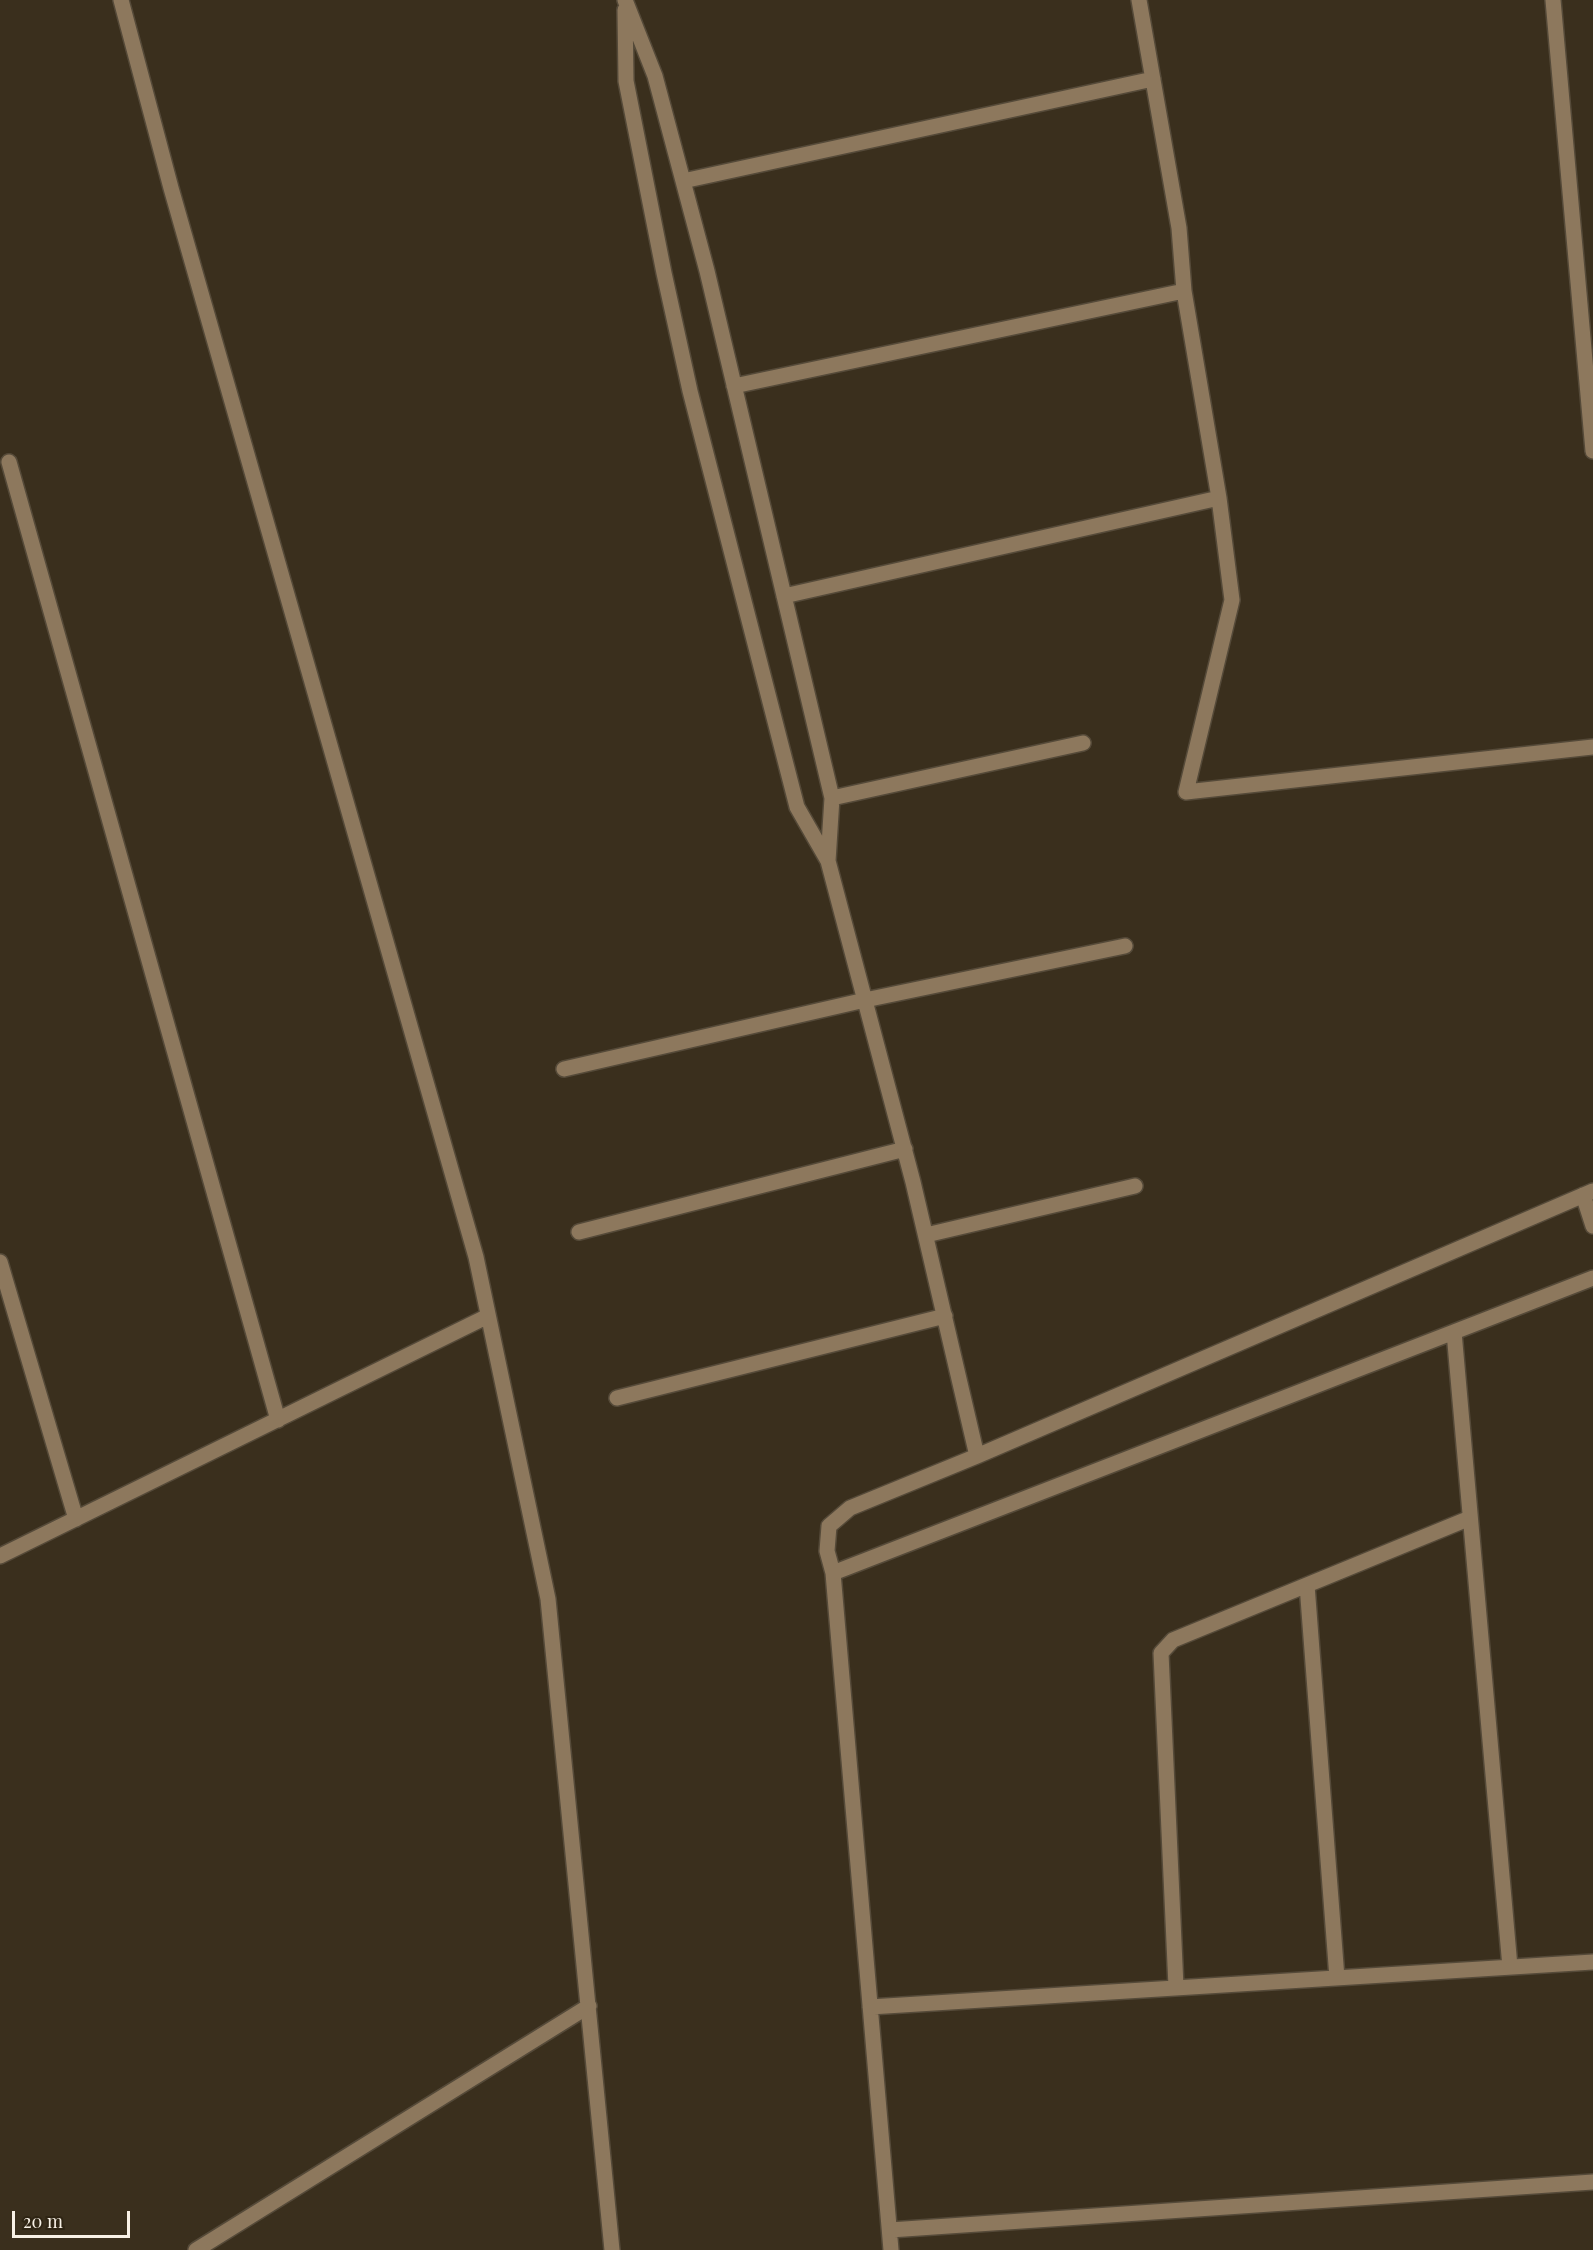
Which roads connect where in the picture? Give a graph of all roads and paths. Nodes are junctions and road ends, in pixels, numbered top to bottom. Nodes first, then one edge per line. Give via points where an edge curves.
1 (122, 0) edge
2 (625, 0) edge
3 (1139, 0) edge
4 (1553, 0) edge
5 (1153, 79) junction
6 (683, 181) junction
7 (1184, 291) junction
8 (734, 386) junction
9 (1593, 451) edge
10 (9, 462) dead end
11 (1219, 498) junction
12 (784, 596) junction
13 (1083, 743) dead end
14 (1593, 747) edge
15 (832, 798) junction
16 (828, 861) junction
17 (1125, 946) dead end
18 (865, 1000) junction
19 (564, 1069) dead end
20 (905, 1149) junction
21 (1135, 1186) dead end
22 (1588, 1193) edge
23 (1593, 1226) edge
24 (579, 1232) dead end
25 (926, 1235) junction
26 (0, 1262) edge
27 (1593, 1278) edge
28 (488, 1316) junction
29 (945, 1316) junction
30 (1454, 1332) junction
31 (617, 1398) dead end
32 (278, 1420) junction
33 (977, 1456) junction
34 (1470, 1518) junction
35 (76, 1519) junction
36 (0, 1556) edge
37 (833, 1573) junction
38 (1307, 1585) junction
39 (1593, 1962) edge
40 (1510, 1967) junction
41 (1337, 1978) junction
42 (1176, 1987) junction
43 (589, 2006) junction
44 (870, 2007) junction
45 (1593, 2182) edge
46 (890, 2230) junction
47 (196, 2250) edge
48 (612, 2250) edge
49 (891, 2250) edge

1 - 28 street via 177,211 476,1257
2 - 6 street via 655,76
2 - 16 street via 626,81 690,391 797,807
3 - 5 street
4 - 9 street
5 - 6 street
5 - 7 street via 1179,228
6 - 8 street
7 - 8 street
7 - 11 street
8 - 12 street
10 - 32 street
11 - 12 street
11 - 14 street via 1232,600 1186,792
12 - 15 street
13 - 15 street
15 - 16 street
16 - 18 street
17 - 18 street
18 - 19 street
18 - 20 street
20 - 24 street
20 - 25 street
21 - 25 street
22 - 23 street
22 - 33 street
25 - 29 street
26 - 35 street
27 - 30 street
28 - 32 street
28 - 43 street via 548,1599
29 - 31 street
29 - 33 street
30 - 34 street
30 - 37 street
32 - 35 street
33 - 37 street via 850,1508 829,1526 827,1551
34 - 38 street
34 - 40 street
35 - 36 street
37 - 44 street
38 - 41 street
38 - 42 street via 1173,1640 1161,1653
39 - 40 street
40 - 41 street
41 - 42 street
42 - 44 street
43 - 47 street
43 - 48 street
44 - 46 street
45 - 46 street
46 - 49 street

